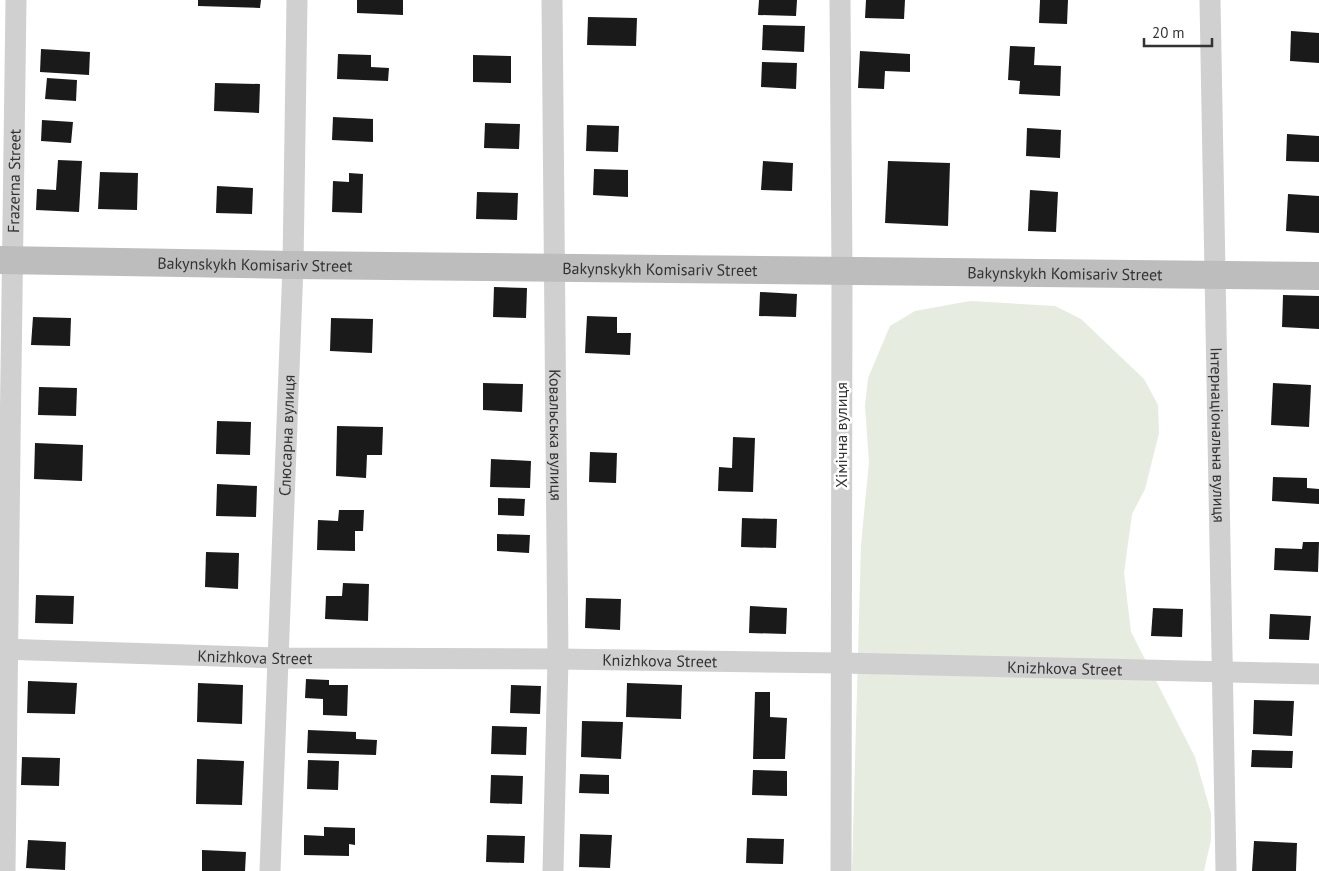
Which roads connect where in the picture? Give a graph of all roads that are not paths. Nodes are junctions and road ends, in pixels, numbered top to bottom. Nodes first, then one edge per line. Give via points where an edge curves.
1 (16, 0) edge
2 (297, 0) edge
3 (552, 0) edge
4 (840, 0) edge
5 (1210, 0) edge
6 (7, 260) edge
7 (293, 265) junction
8 (555, 268) junction
9 (842, 271) junction
10 (1214, 275) junction
11 (1319, 276) edge
12 (3, 649) edge
13 (277, 658) junction
14 (558, 659) junction
15 (841, 663) junction
16 (1223, 672) junction
17 (1319, 674) edge
18 (5, 871) edge
19 (270, 871) edge
20 (553, 871) edge
21 (841, 871) edge
22 (1226, 871) edge

1 - 6 street, Frazerna Street
2 - 7 street, Слюсарна вулиця
3 - 8 street, Ковальська вулиця
4 - 9 street, Хімічна вулиця
5 - 10 street, Інтернаціональна вулиця
6 - 7 street, Bakynskykh Komisariv Street
6 - 12 street, Frazerna Street
7 - 8 street, Bakynskykh Komisariv Street
7 - 13 street, Слюсарна вулиця
8 - 9 street, Bakynskykh Komisariv Street
8 - 14 street, Ковальська вулиця
9 - 10 street, Bakynskykh Komisariv Street
9 - 15 street, Хімічна вулиця
10 - 11 street, Bakynskykh Komisariv Street
10 - 16 street, Інтернаціональна вулиця
12 - 13 street, Knizhkova Street
12 - 18 street, Frazerna Street
13 - 14 street, Knizhkova Street
13 - 19 street, Слюсарна вулиця
14 - 15 street, Knizhkova Street
14 - 20 street, Ковальська вулиця
15 - 16 street, Knizhkova Street
15 - 21 street, Хімічна вулиця
16 - 17 street, Knizhkova Street
16 - 22 street, Інтернаціональна вулиця

